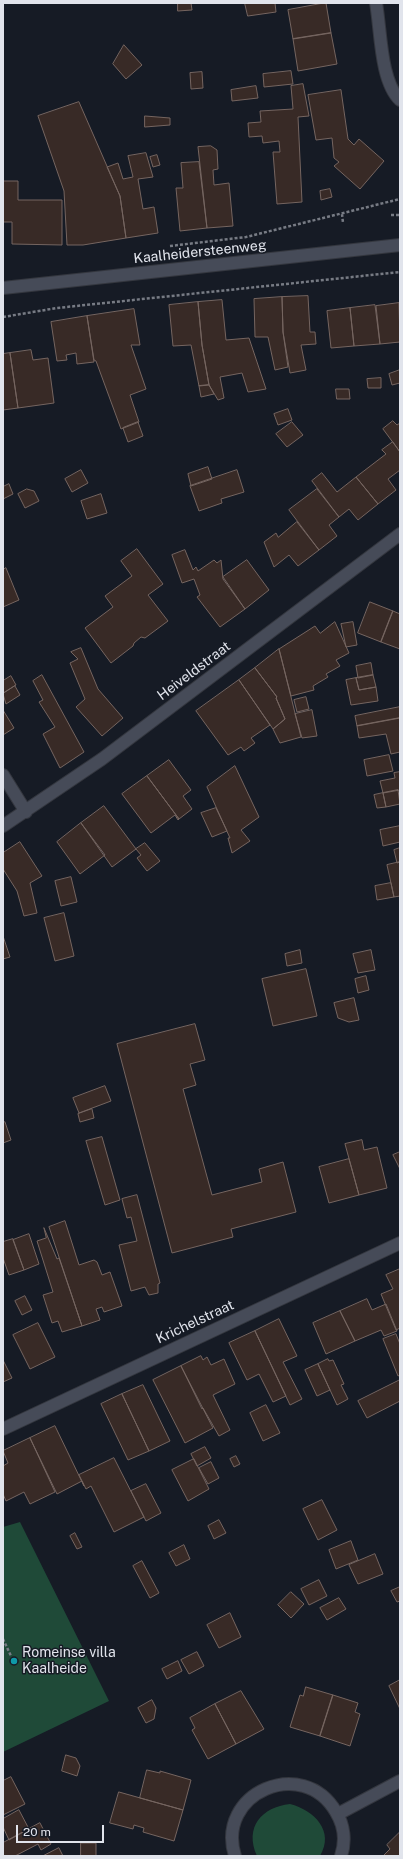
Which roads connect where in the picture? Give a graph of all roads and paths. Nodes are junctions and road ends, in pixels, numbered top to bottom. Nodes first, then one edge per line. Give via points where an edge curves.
1 (376, 3) edge
2 (400, 100) edge
3 (400, 199) edge
4 (342, 214) junction
5 (391, 215) dead end
6 (400, 215) edge
7 (343, 222) dead end
8 (400, 245) edge
9 (166, 247) dead end
10 (400, 272) edge
11 (3, 288) edge
12 (3, 317) edge
13 (400, 534) edge
14 (3, 775) edge
15 (26, 812) junction
16 (3, 826) edge
17 (400, 1243) edge
18 (3, 1429) edge
19 (3, 1639) edge
20 (10, 1656) dead end
21 (400, 1781) edge
22 (338, 1814) junction
23 (234, 1856) edge
24 (341, 1856) edge

1 - 2 street via 386,76 390,88
3 - 4 path
4 - 7 path
4 - 9 path via 246,237
5 - 6 path
8 - 11 street, Kaalheidersteenweg
10 - 12 path via 57,308
13 - 15 street, Heiveldstraat via 102,759
14 - 15 street
15 - 16 street, Heiveldstraat
17 - 18 street, Krichelstraat
19 - 20 path
21 - 22 street
22 - 23 street via 321,1795 306,1787 290,1783 265,1788 245,1804 236,1818 232,1838
22 - 24 street via 343,1832

